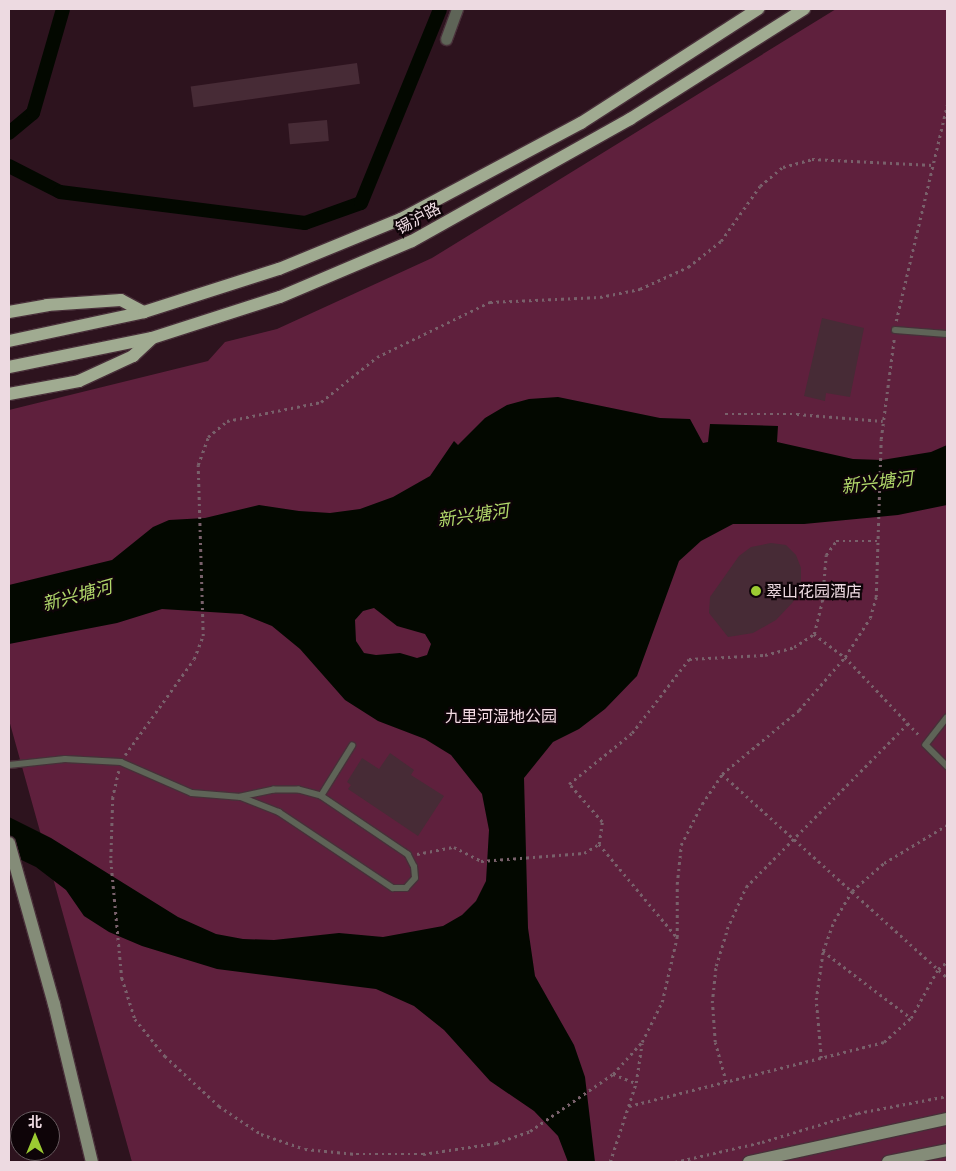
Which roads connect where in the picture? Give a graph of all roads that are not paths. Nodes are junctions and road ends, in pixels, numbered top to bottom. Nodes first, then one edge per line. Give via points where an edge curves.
1 (457, 9) edge
2 (758, 9) edge
3 (804, 9) edge
4 (446, 39) dead end
5 (9, 312) edge
6 (144, 312) junction
7 (895, 330) road end
8 (947, 334) edge
9 (152, 338) junction
10 (9, 341) edge
11 (9, 367) edge
12 (9, 394) edge
13 (947, 718) edge
14 (352, 746) dead end
15 (9, 765) edge
16 (947, 766) edge
17 (321, 796) junction
18 (241, 797) junction
19 (9, 843) edge
20 (947, 1118) edge
21 (947, 1150) edge
22 (92, 1162) edge
23 (749, 1162) edge
24 (888, 1162) edge

1 - 4 street
2 - 6 main road, 锡沪路 via 581,123 401,219 280,269
3 - 9 main road, 锡沪路 via 630,120 412,241 280,297
5 - 6 main road via 47,305 121,300
6 - 10 main road, 锡沪路
7 - 8 lane
9 - 11 main road, 锡沪路
9 - 12 main road via 133,356 79,381
13 - 16 lane via 926,745
14 - 17 lane
15 - 18 lane via 64,759 121,762 192,792
17 - 18 lane via 299,790 274,790
17 - 18 lane via 408,855 416,878 406,888 393,888 279,812
19 - 22 street
20 - 23 street
21 - 24 street

